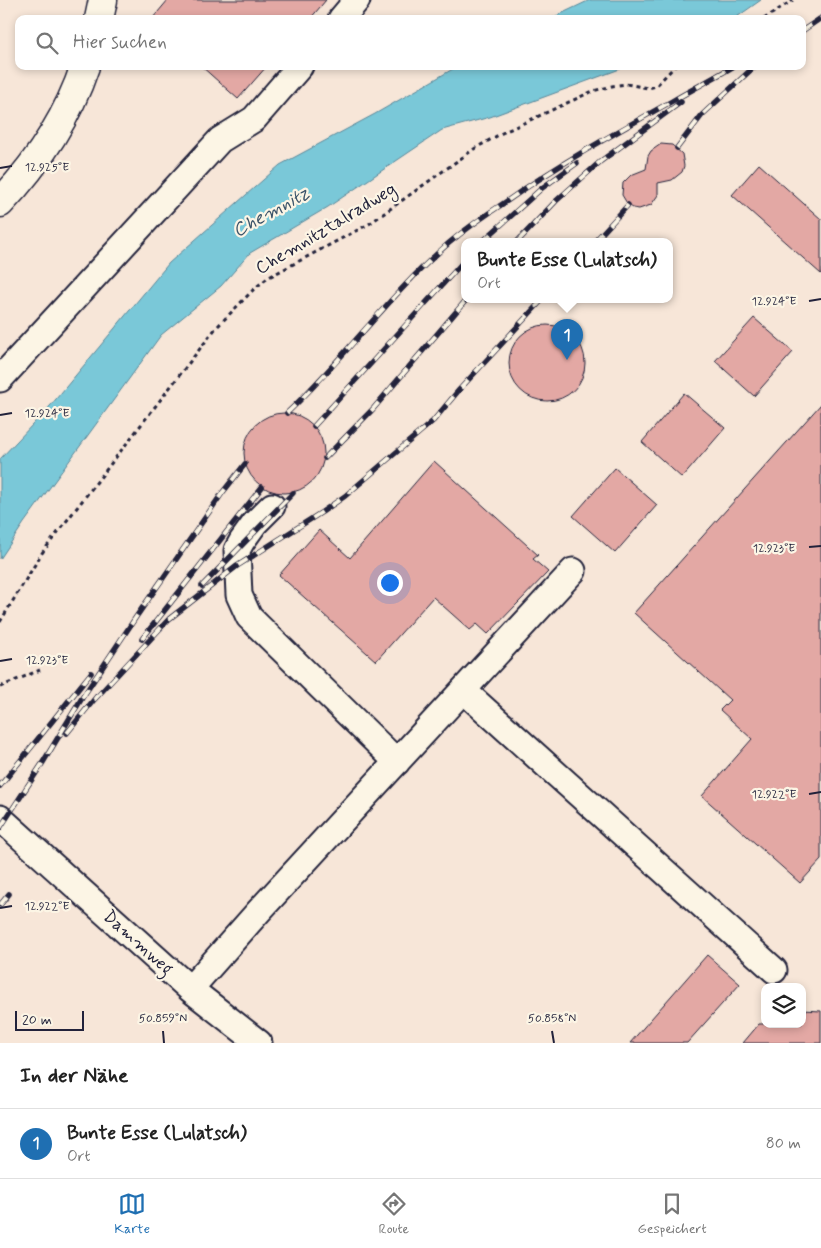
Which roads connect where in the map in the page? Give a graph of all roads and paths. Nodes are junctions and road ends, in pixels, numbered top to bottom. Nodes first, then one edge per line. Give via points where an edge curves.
1 (103, 0) edge
2 (358, 0) edge
3 (792, 0) edge
4 (99, 15) edge
5 (345, 15) edge
6 (770, 15) edge
7 (84, 70) edge
8 (297, 70) edge
9 (671, 70) edge
10 (0, 203) edge
11 (0, 379) edge
12 (272, 506) dead end
13 (573, 572) dead end
14 (0, 622) edge
15 (40, 670) dead end
16 (0, 687) edge
17 (464, 690) junction
18 (397, 762) junction
19 (0, 818) edge
20 (774, 970) dead end
21 (190, 989) junction
22 (259, 1043) edge

1 - 4 main road
2 - 5 street
3 - 6 path
7 - 10 main road via 60,125
8 - 11 street via 254,119 220,140
9 - 14 path, Chemnitztalradweg via 656,86 648,88 626,84 593,91 502,133 474,149 369,224 301,259 255,288 216,328 70,516 42,553
12 - 18 street via 255,523 237,550 239,595 249,618
13 - 17 street
15 - 16 path
17 - 18 street
17 - 20 street
18 - 21 street
19 - 21 street, Dammweg
21 - 22 street, Dammweg

